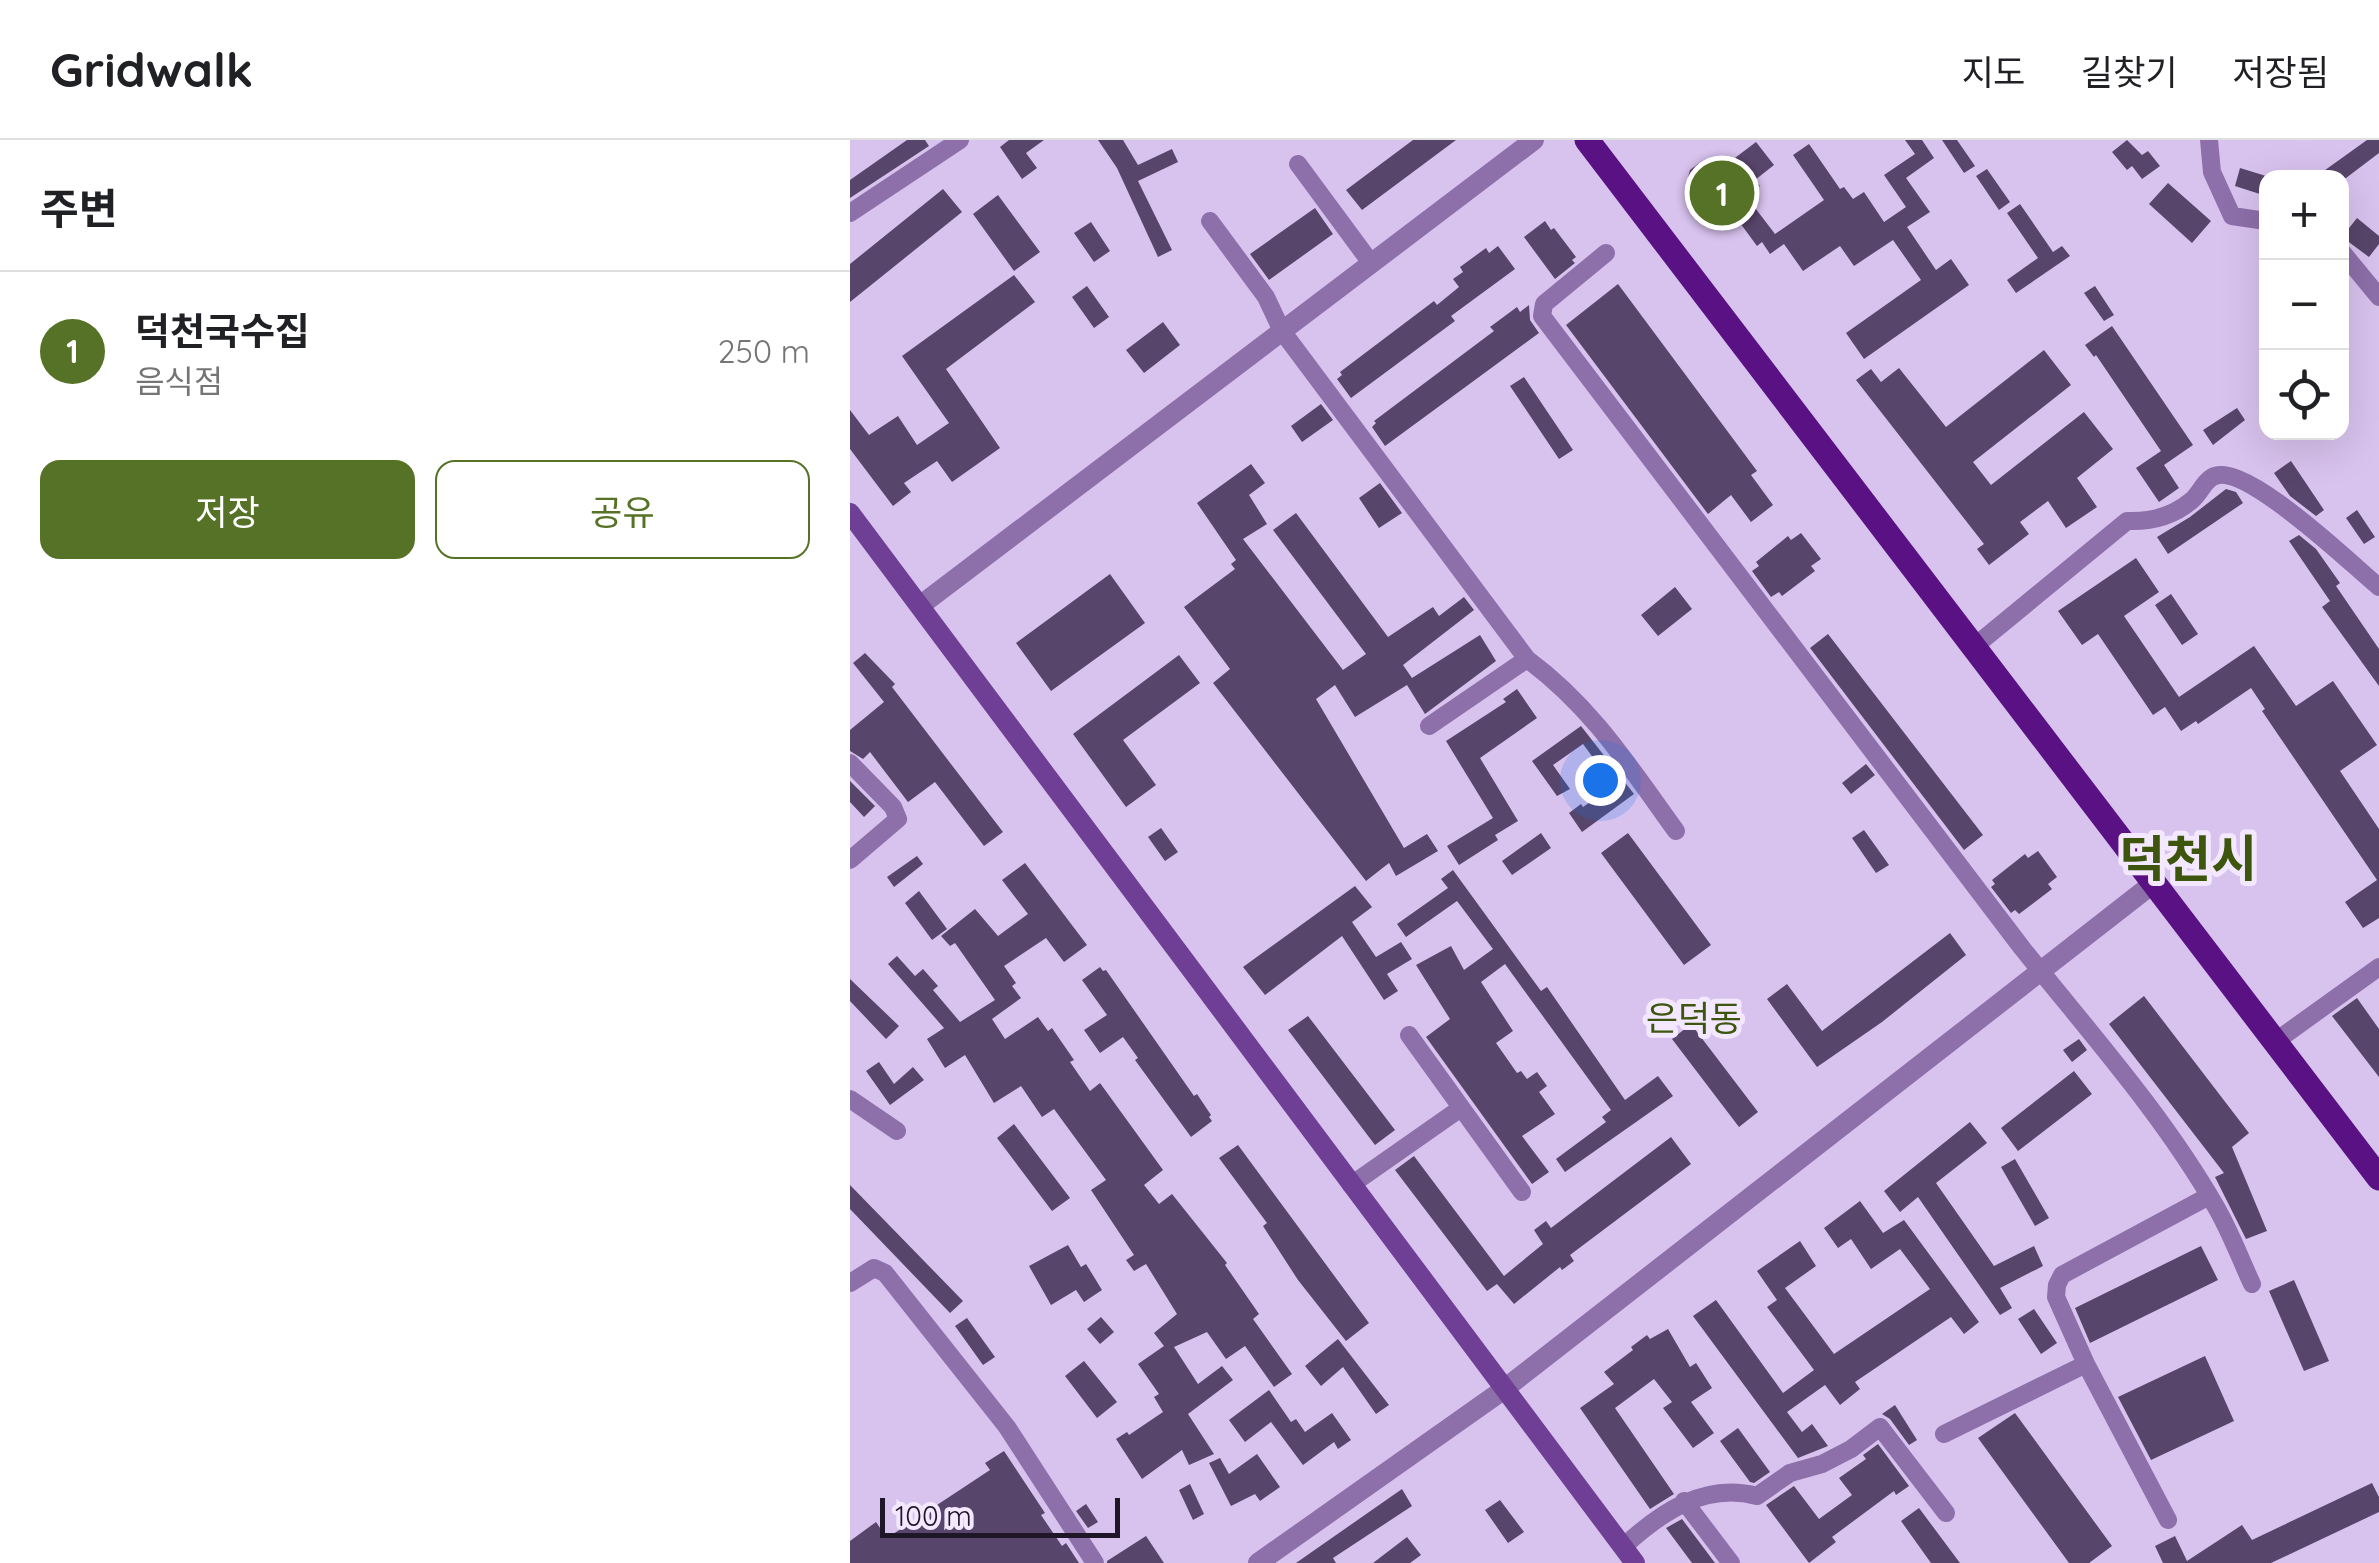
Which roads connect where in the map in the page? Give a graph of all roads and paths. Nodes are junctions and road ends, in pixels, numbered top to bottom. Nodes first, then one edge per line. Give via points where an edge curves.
1 (960, 140) edge
2 (1534, 140) edge
3 (1587, 140) edge
4 (2209, 140) edge
5 (1298, 164) dead end
6 (850, 213) edge
7 (2259, 220) edge
8 (1210, 221) dead end
9 (1606, 253) dead end
10 (2349, 260) edge
11 (1371, 264) junction
12 (2379, 297) edge
13 (1282, 331) junction
14 (850, 513) edge
15 (2379, 587) edge
16 (921, 606) junction
17 (1975, 646) junction
18 (1527, 658) junction
19 (1429, 726) dead end
20 (850, 762) edge
21 (1676, 831) dead end
22 (850, 860) edge
23 (2155, 882) junction
24 (2379, 967) edge
25 (2040, 971) junction
26 (1409, 1034) dead end
27 (2276, 1042) junction
28 (850, 1099) edge
29 (1462, 1108) junction
30 (897, 1131) dead end
31 (2379, 1178) edge
32 (1351, 1185) junction
33 (1522, 1192) dead end
34 (2209, 1196) junction
35 (850, 1283) edge
36 (2252, 1284) dead end
37 (2086, 1364) junction
38 (1503, 1390) junction
39 (1944, 1434) dead end
40 (1684, 1501) junction
41 (1946, 1513) dead end
42 (2168, 1520) dead end
43 (1629, 1555) edge
44 (1095, 1563) edge
45 (1258, 1563) edge
46 (1731, 1563) edge

1 - 6 street
2 - 11 street
3 - 17 main road
4 - 7 street via 2212,172 2232,216
5 - 11 street
8 - 13 street
9 - 25 street via 1544,304 1542,316
10 - 12 street
11 - 13 street
13 - 16 street
13 - 18 street
14 - 16 main road
15 - 17 street via 2269,494 2224,474 2212,476 2192,501 2154,522 2127,521
16 - 32 main road
17 - 23 main road
18 - 19 street
18 - 21 street via 1592,715
20 - 22 street via 898,819
23 - 25 street
23 - 27 main road
24 - 27 street
25 - 34 street via 2147,1105
25 - 38 street
26 - 29 street
27 - 31 main road
28 - 30 street
29 - 32 street
29 - 33 street
32 - 38 main road
34 - 36 street
34 - 37 street via 2062,1275 2056,1298
35 - 44 street via 874,1268 885,1272 1008,1427
37 - 39 street
37 - 42 street
38 - 43 main road
38 - 45 street
40 - 41 street via 1740,1492 1757,1496 1880,1427
40 - 43 street
40 - 46 street

